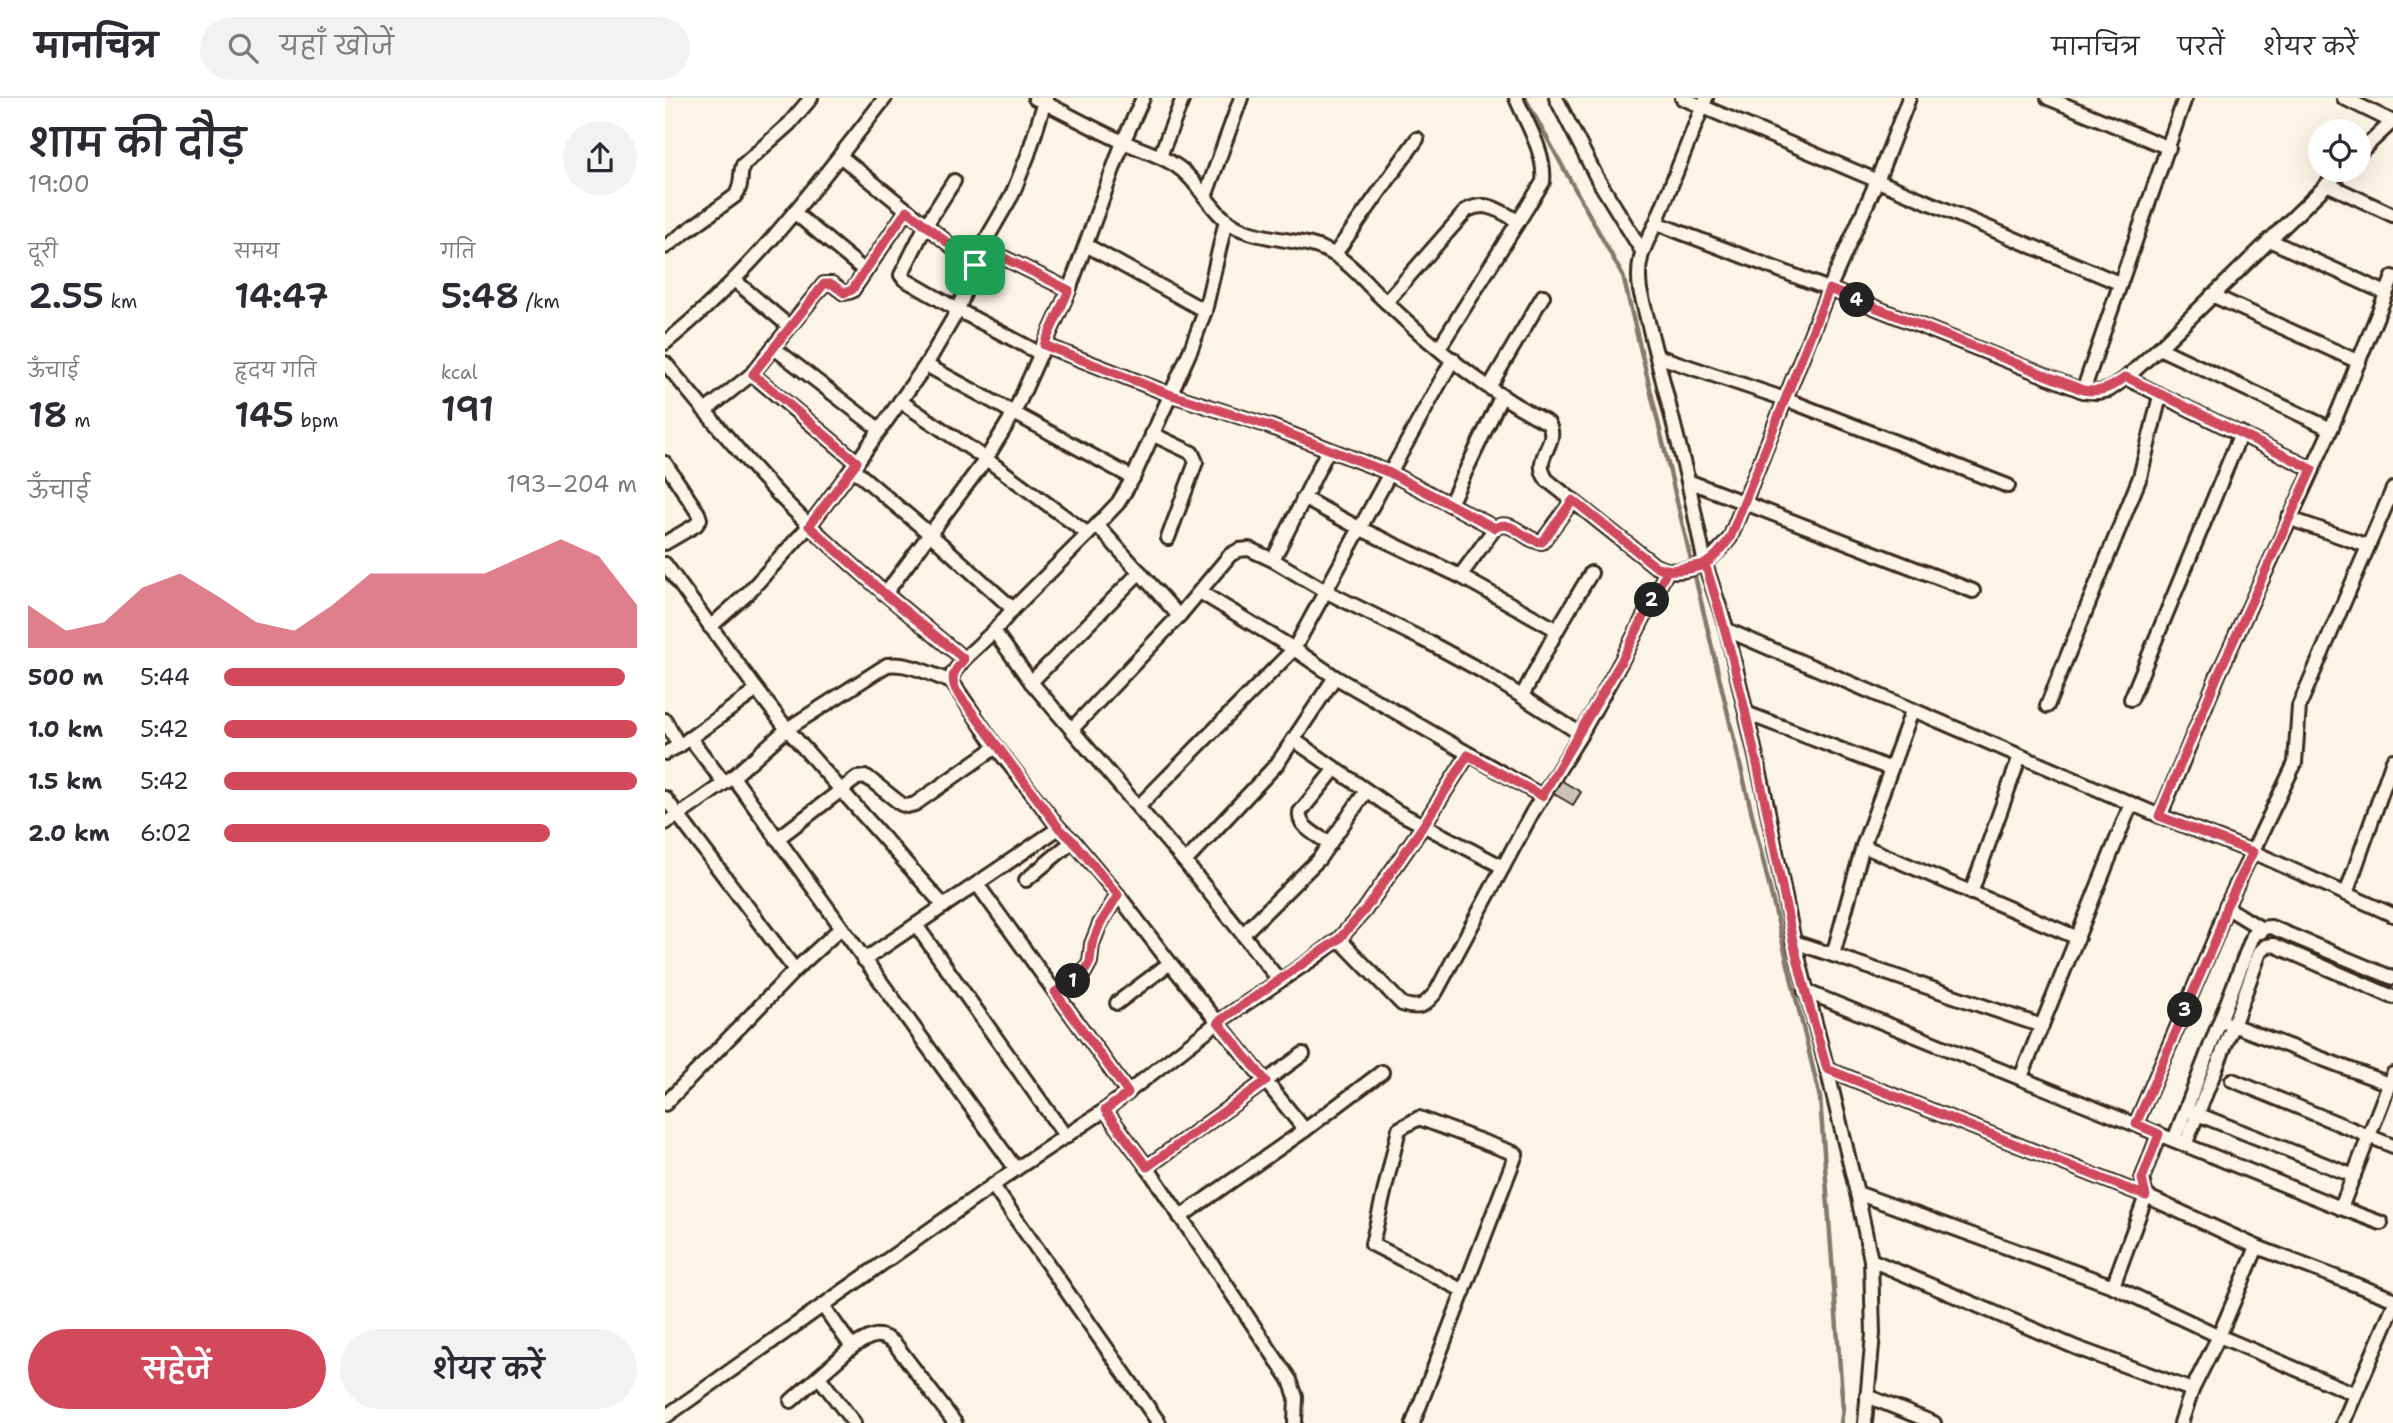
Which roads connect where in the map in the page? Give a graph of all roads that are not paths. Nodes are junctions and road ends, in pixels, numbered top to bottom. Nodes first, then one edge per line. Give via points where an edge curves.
1 (811, 98) edge
2 (885, 98) edge
3 (1143, 98) edge
4 (1183, 98) edge
5 (1241, 98) edge
6 (1516, 98) edge
7 (1556, 98) edge
8 (1682, 98) edge
9 (1909, 98) edge
10 (2048, 98) edge
11 (2185, 98) edge
12 (2344, 98) edge
13 (1041, 99) edge
14 (1704, 102) edge
15 (2393, 121) edge
16 (1417, 139) dead end
17 (1123, 142) junction
18 (2371, 142) edge
19 (2169, 148) junction
20 (840, 156) junction
21 (1160, 156) junction
22 (954, 181) dead end
23 (1877, 181) junction
24 (2327, 184) joint
25 (1205, 197) junction
26 (907, 210) junction
27 (795, 213) junction
28 (2393, 215) edge
29 (1226, 220) junction
30 (1518, 221) junction
31 (1656, 223) junction
32 (926, 225) junction
33 (2269, 240) junction
34 (1086, 246) junction
35 (665, 247) edge
36 (982, 247) junction
37 (1642, 251) junction
38 (1335, 254) junction
39 (975, 265) junction
40 (865, 271) junction
41 (2393, 277) edge
42 (734, 280) junction
43 (2119, 283) junction
44 (1829, 289) junction
45 (1069, 290) junction
46 (2386, 293) junction
47 (2212, 295) junction
48 (1543, 296) dead end
49 (1386, 302) junction
50 (958, 310) junction
51 (1205, 311) junction
52 (790, 327) junction
53 (665, 344) edge
54 (774, 348) junction
55 (1439, 348) junction
56 (2159, 348) junction
57 (1042, 349) junction
58 (1657, 356) junction
59 (1453, 359) junction
60 (2359, 362) junction
61 (665, 363) edge
62 (926, 365) junction
63 (753, 374) junction
64 (2126, 377) junction
65 (1490, 386) junction
66 (2083, 390) junction
67 (1169, 394) junction
68 (1503, 394) junction
69 (2160, 396) junction
70 (1785, 399) junction
71 (900, 401) junction
72 (705, 411) junction
73 (1015, 411) junction
74 (2331, 429) junction
75 (880, 430) junction
76 (2241, 433) junction
77 (1152, 434) junction
78 (1328, 450) junction
79 (986, 459) junction
80 (665, 463) edge
81 (855, 465) junction
82 (2312, 469) junction
83 (1390, 473) junction
84 (1133, 478) junction
85 (1688, 481) junction
86 (2008, 486) dead end
87 (2393, 489) edge
88 (1303, 498) junction
89 (1573, 500) junction
90 (1746, 502) junction
91 (1450, 504) junction
92 (2288, 518) junction
93 (809, 526) junction
94 (1359, 528) junction
95 (1495, 528) junction
96 (1093, 529) junction
97 (931, 534) junction
98 (1168, 538) dead end
99 (665, 543) edge
100 (2368, 546) junction
101 (1273, 560) junction
102 (665, 565) edge
103 (1700, 565) junction
104 (1670, 571) junction
105 (1140, 572) junction
106 (1591, 573) dead end
107 (1460, 576) junction
108 (1973, 591) dead end
109 (1200, 592) junction
110 (1327, 592) junction
111 (885, 594) junction
112 (1013, 609) junction
113 (1179, 615) junction
114 (710, 627) junction
115 (1727, 630) junction
116 (994, 631) junction
117 (1557, 631) junction
118 (1294, 649) junction
119 (964, 659) junction
120 (1335, 677) junction
121 (952, 682) junction
122 (1031, 682) junction
123 (757, 690) junction
124 (1522, 696) junction
125 (2131, 699) dead end
126 (2047, 706) dead end
127 (1912, 711) junction
128 (1747, 713) junction
129 (665, 720) edge
130 (787, 729) junction
131 (1072, 729) junction
132 (1581, 734) junction
133 (690, 738) junction
134 (1294, 740) junction
135 (679, 746) junction
136 (996, 747) junction
137 (665, 753) edge
138 (1468, 755) junction
139 (2021, 756) junction
140 (2393, 760) edge
141 (1335, 769) junction
142 (1891, 769) junction
143 (729, 780) junction
144 (841, 790) junction
145 (1366, 792) junction
146 (1542, 796) junction
147 (665, 798) edge
148 (2131, 804) junction
149 (1138, 807) junction
150 (679, 815) junction
151 (2159, 816) junction
152 (665, 823) edge
153 (1423, 826) junction
154 (1059, 828) junction
155 (778, 839) junction
156 (1073, 841) junction
157 (1329, 844) junction
158 (1863, 846) junction
159 (2253, 852) junction
160 (1185, 862) junction
161 (1503, 867) junction
162 (1025, 880) dead end
163 (977, 884) junction
164 (1971, 892) junction
165 (2346, 894) junction
166 (1118, 895) junction
167 (944, 906) junction
168 (2226, 907) junction
169 (2393, 915) edge
170 (916, 925) junction
171 (841, 928) junction
172 (2260, 928) junction
173 (1243, 934) junction
174 (2078, 938) junction
175 (1339, 939) junction
176 (1794, 942) junction
177 (2266, 946) junction
178 (1833, 955) junction
179 (864, 960) junction
180 (1170, 963) junction
181 (795, 970) junction
182 (2393, 978) edge
183 (1279, 980) junction
184 (1805, 991) junction
185 (1055, 992) junction
186 (2393, 997) edge
187 (1117, 1003) dead end
188 (2220, 1020) junction
189 (1218, 1022) junction
190 (2042, 1026) junction
191 (2233, 1026) junction
192 (1303, 1054) dead end
193 (1827, 1069) junction
194 (1382, 1072) dead end
195 (2021, 1077) junction
196 (2391, 1079) edge
197 (2232, 1080) dead end
198 (1266, 1081) junction
199 (1128, 1093) junction
200 (665, 1104) edge
201 (1105, 1110) junction
202 (2191, 1111) junction
203 (2136, 1124) junction
204 (1305, 1130) junction
205 (2159, 1134) junction
206 (2369, 1136) junction
207 (1066, 1137) junction
208 (2179, 1142) junction
209 (2393, 1146) edge
210 (1147, 1167) junction
211 (1016, 1169) junction
212 (2354, 1175) junction
213 (993, 1186) junction
214 (1857, 1193) junction
215 (2146, 1196) junction
216 (2341, 1209) junction
217 (1180, 1217) junction
218 (2381, 1223) dead end
219 (2257, 1247) junction
220 (1871, 1260) junction
221 (2113, 1286) junction
222 (1464, 1291) junction
223 (2393, 1299) edge
224 (823, 1306) junction
225 (2393, 1307) edge
226 (2219, 1336) junction
227 (852, 1347) junction
228 (819, 1377) junction
229 (2192, 1390) junction
230 (2355, 1394) junction
231 (1867, 1396) junction
232 (792, 1401) dead end
233 (665, 1417) edge
234 (854, 1423) edge
235 (955, 1423) edge
236 (1159, 1423) edge
237 (1295, 1423) edge
238 (1413, 1423) edge
239 (1865, 1423) edge
240 (1934, 1423) edge
241 (2181, 1423) edge
242 (2343, 1423) edge

1 - 35 street via 743,165 740,190
2 - 20 street
3 - 17 street
4 - 21 street
5 - 25 street
6 - 30 street via 1545,170 1543,182
7 - 37 street
8 - 14 street
9 - 23 street
10 - 19 street
11 - 19 street
12 - 15 street
13 - 17 street
13 - 36 street via 1028,155
14 - 23 street
14 - 31 street
15 - 18 street
16 - 38 street
17 - 21 street
17 - 34 street
19 - 43 street
20 - 26 street
20 - 27 street
21 - 25 street via 1177,166
22 - 32 street
23 - 43 street
23 - 44 street
24 - 28 street
24 - 33 street
25 - 29 street
26 - 32 street
26 - 40 street
27 - 40 street
27 - 42 street
29 - 38 street via 1243,230
29 - 51 street
30 - 49 street via 1490,206 1467,210
30 - 55 street
31 - 37 street
31 - 44 street
32 - 39 street
32 - 50 street via 901,275
33 - 46 street
33 - 47 street
34 - 45 street
34 - 51 street
36 - 39 street
36 - 45 street
37 - 58 street via 1637,270
38 - 49 street
39 - 50 street
40 - 52 street via 849,292 824,284
41 - 46 street
42 - 52 street
42 - 53 street
43 - 66 street
44 - 66 street
44 - 70 street
45 - 57 street
46 - 60 street
47 - 56 street
47 - 60 street
48 - 65 street
49 - 55 street
50 - 57 street
50 - 62 street
51 - 67 street
52 - 54 street
54 - 63 street
54 - 75 street
55 - 59 street
56 - 64 street
56 - 74 street
57 - 67 street
57 - 73 street
58 - 70 street
58 - 85 street
59 - 65 street
59 - 83 street
60 - 74 street
61 - 72 street
62 - 71 street
62 - 73 street
63 - 72 street
63 - 81 street
64 - 66 street via 2109,390
64 - 69 street
65 - 68 street
67 - 77 street
67 - 78 street
68 - 89 street via 1548,423 1551,441 1541,462 1542,473
68 - 91 street
69 - 76 street
69 - 126 street via 2140,477
70 - 86 street
70 - 90 street
71 - 75 street
71 - 79 street
72 - 93 street
73 - 79 street
73 - 84 street
74 - 82 street
75 - 81 street
76 - 82 street
76 - 125 street
77 - 84 street
77 - 98 street via 1196,457
78 - 83 street
78 - 88 street
79 - 96 street
79 - 97 street
80 - 99 street via 699,519
81 - 93 street
81 - 97 street
82 - 92 street
83 - 91 street
83 - 94 street
84 - 96 street via 1118,503
85 - 90 street
85 - 103 street
87 - 100 street
88 - 94 street
88 - 101 street
89 - 95 street via 1542,542 1507,524
89 - 104 street via 1655,566
90 - 103 street via 1730,538
90 - 108 street
91 - 95 street
92 - 100 street
92 - 151 street
93 - 111 street
93 - 114 street
94 - 107 street
94 - 110 street
95 - 107 street
96 - 105 street
96 - 112 street
97 - 111 street
97 - 112 street
100 - 159 street via 2298,706 2295,763
101 - 109 street via 1249,549 1239,550
101 - 110 street
102 - 114 street
103 - 104 street
103 - 115 street
104 - 132 street
105 - 113 street
105 - 122 street
106 - 117 street
107 - 117 street
109 - 113 street
109 - 118 street
110 - 118 street
110 - 124 street
111 - 119 street
112 - 116 street
113 - 131 street
114 - 123 street
115 - 127 street
115 - 128 street
116 - 119 street
116 - 122 street
117 - 124 street
118 - 120 street
118 - 149 street
119 - 121 street
120 - 134 street
120 - 138 street
121 - 130 street via 908,665 887,665
121 - 136 street
122 - 131 street
123 - 130 street
123 - 133 street
124 - 132 street
127 - 139 street
127 - 142 street
128 - 142 street
128 - 176 street
129 - 135 street
130 - 143 street
130 - 144 street
131 - 149 street
132 - 146 street
133 - 135 street
133 - 143 street
134 - 141 street
134 - 160 street
135 - 137 street
136 - 144 street via 915,804 901,803 867,777 857,778
136 - 154 street
138 - 146 street
138 - 153 street
139 - 148 street
139 - 164 street
140 - 165 street
141 - 145 street
141 - 157 street via 1299,817
142 - 158 street
143 - 150 street
143 - 155 street
144 - 155 street
144 - 167 street
145 - 153 street
145 - 157 street
146 - 161 street
147 - 150 street
148 - 151 street
148 - 174 street
149 - 160 street
150 - 152 street
150 - 181 street
151 - 159 street
153 - 161 street
153 - 175 street
154 - 156 street
154 - 163 street
155 - 171 street
156 - 162 street
156 - 166 street
157 - 173 street
158 - 164 street
158 - 178 street
159 - 165 street
159 - 168 street
160 - 173 street
161 - 175 street via 1436,992 1425,1004 1414,1008 1402,1004
163 - 167 street
163 - 185 street
164 - 174 street
165 - 169 street
166 - 180 street
166 - 185 street via 1100,924 1084,973
167 - 170 street
168 - 172 street
168 - 203 street
170 - 179 street
170 - 207 street
171 - 179 street
171 - 181 street
172 - 177 street
172 - 182 street via 2271,927
172 - 188 street via 2254,933
173 - 183 street
174 - 190 street
175 - 183 street
176 - 178 street
176 - 184 street
177 - 186 street via 2274,945
177 - 191 street
178 - 190 street
179 - 211 street
180 - 187 street
180 - 189 street
181 - 200 street
183 - 189 street
184 - 193 street
184 - 195 street
185 - 199 street
188 - 191 street
188 - 202 street
189 - 198 street
189 - 199 street
190 - 195 street
191 - 196 street
191 - 202 street
192 - 198 street
193 - 214 street
193 - 215 street
194 - 204 street
195 - 203 street
196 - 206 street
197 - 206 street
198 - 204 street
198 - 210 street
199 - 201 street
201 - 207 street
201 - 210 street
202 - 208 street
202 - 212 street
203 - 205 street
204 - 217 street
205 - 208 street
205 - 215 street via 2142,1179
206 - 209 street
206 - 212 street
207 - 211 street
208 - 216 street
210 - 217 street
211 - 213 street
212 - 216 street
213 - 224 street
213 - 236 street
214 - 220 street
214 - 221 street
215 - 219 street
215 - 221 street
216 - 218 street
217 - 237 street via 1290,1380 1296,1397
219 - 223 street
219 - 226 street
220 - 229 street via 2077,1348
220 - 231 street via 1873,1334
221 - 226 street
222 - 222 street via 1516,1154 1419,1118 1399,1129 1372,1244
222 - 238 street
224 - 227 street
224 - 233 street
225 - 230 street
226 - 229 street
226 - 230 street
227 - 228 street
227 - 235 street via 868,1338 887,1337
228 - 232 street
228 - 234 street
229 - 241 street
230 - 242 street
231 - 239 street
231 - 240 street

